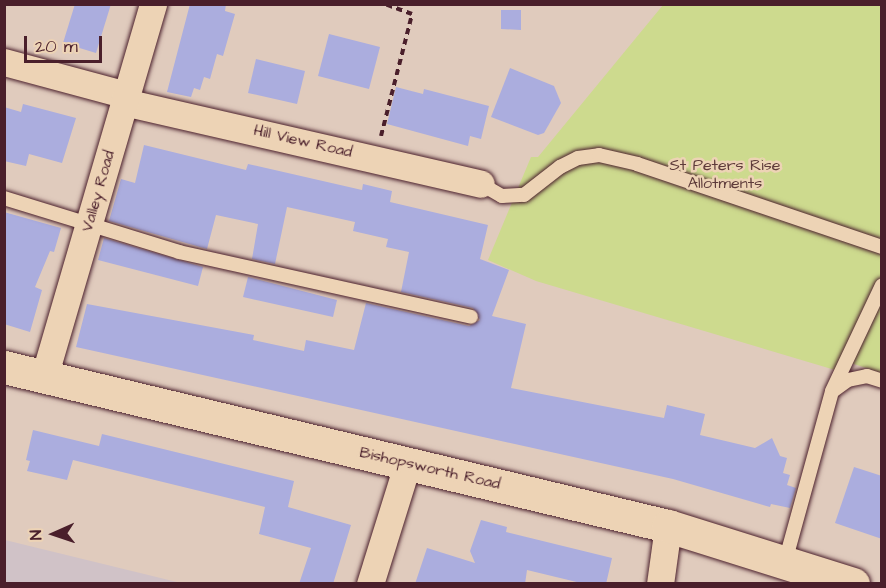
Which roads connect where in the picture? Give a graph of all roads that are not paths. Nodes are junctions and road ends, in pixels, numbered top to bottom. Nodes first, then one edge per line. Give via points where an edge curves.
1 (153, 4) edge
2 (4, 62) edge
3 (125, 98) junction
4 (481, 184) joint
5 (4, 198) edge
6 (89, 224) junction
7 (882, 247) edge
8 (882, 285) edge
9 (471, 317) dead end
10 (4, 367) edge
11 (44, 377) junction
12 (882, 381) edge
13 (832, 391) junction
14 (408, 462) junction
15 (668, 526) junction
16 (785, 562) junction
17 (370, 584) edge
18 (660, 584) edge
19 (853, 584) edge

1 - 3 street, Valley Road
2 - 3 street, Hill View Road
3 - 4 street, Hill View Road
3 - 6 street, Valley Road
4 - 7 lane via 502,196 524,195 560,167 578,158 599,155 637,164
5 - 6 lane
6 - 9 lane via 179,252
6 - 11 street, Valley Road
8 - 13 lane
10 - 11 street, Bishopsworth Road
11 - 14 street, Bishopsworth Road
12 - 13 lane via 867,376 849,380
13 - 16 lane
14 - 15 street, Bishopsworth Road
14 - 17 street
15 - 16 street, Bishopsworth Road
15 - 18 street
16 - 19 street, Bishopsworth Road

